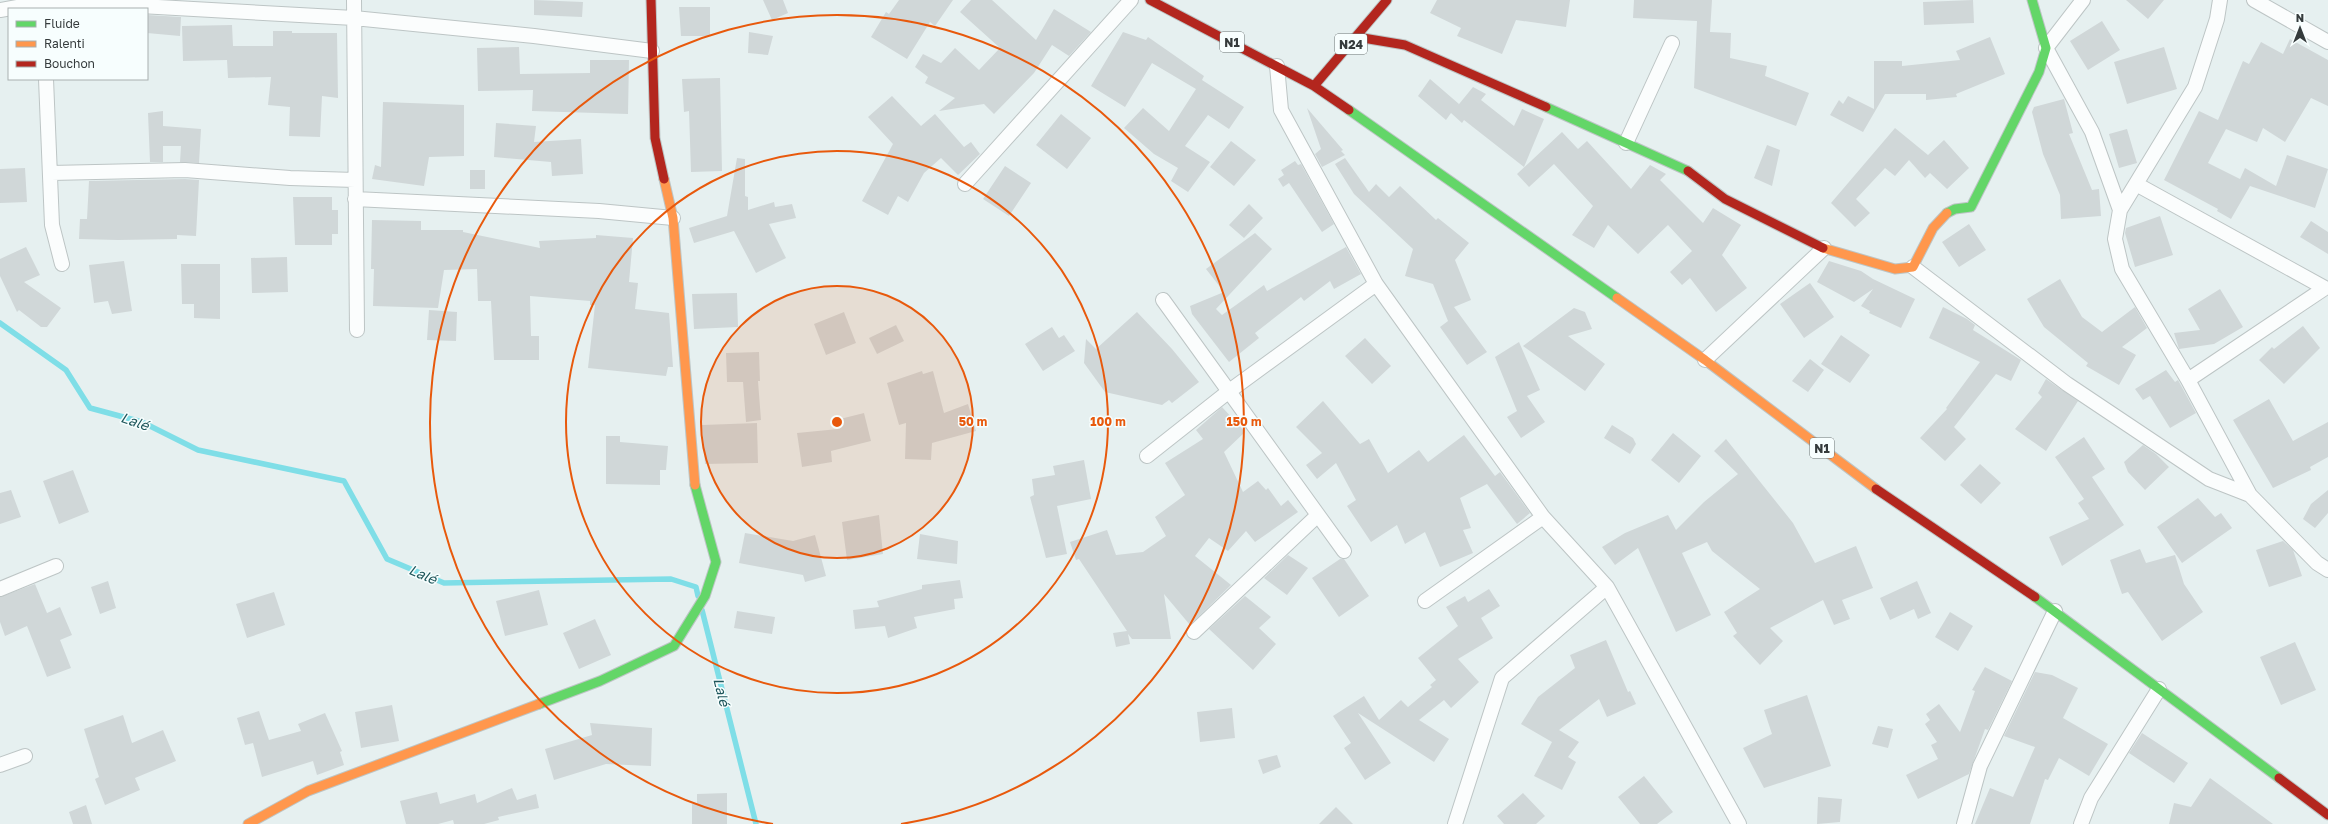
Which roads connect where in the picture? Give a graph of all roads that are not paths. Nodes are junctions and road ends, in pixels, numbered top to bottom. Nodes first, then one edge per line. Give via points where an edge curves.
1 (354, 0) edge
2 (650, 0) edge
3 (1131, 0) edge
4 (1150, 0) edge
5 (1387, 0) edge
6 (2032, 0) edge
7 (2083, 0) edge
8 (2220, 0) edge
9 (2254, 0) edge
10 (27, 4) edge
11 (9, 8) edge
12 (354, 18) junction
13 (1357, 37) junction
14 (2328, 42) edge
15 (1672, 43) dead end
16 (2046, 48) junction
17 (652, 52) junction
18 (1277, 66) junction
19 (46, 80) edge
20 (1314, 86) junction
21 (1626, 143) junction
22 (51, 173) junction
23 (355, 180) junction
24 (965, 184) dead end
25 (2136, 184) junction
26 (355, 199) junction
27 (2120, 210) junction
28 (673, 218) junction
29 (1824, 248) junction
30 (62, 264) dead end
31 (1913, 267) junction
32 (1376, 284) junction
33 (1162, 300) dead end
34 (357, 330) dead end
35 (1705, 360) junction
36 (2188, 380) junction
37 (1228, 392) junction
38 (1147, 456) dead end
39 (2250, 495) junction
40 (1318, 515) junction
41 (1543, 517) junction
42 (1344, 551) dead end
43 (56, 566) dead end
44 (2328, 570) edge
45 (1607, 586) junction
46 (0, 589) edge
47 (1425, 601) dead end
48 (2055, 611) junction
49 (1194, 632) dead end
50 (2159, 689) junction
51 (26, 756) dead end
52 (0, 765) edge
53 (2328, 815) edge
54 (248, 824) edge
55 (1455, 824) edge
56 (1739, 824) edge
57 (1964, 824) edge
58 (2081, 824) edge

1 - 12 street
2 - 17 main road
3 - 24 street
4 - 18 main road, N1
5 - 13 main road, N24
6 - 16 main road
7 - 16 street
8 - 25 street via 2217,19 2195,88
9 - 14 street
10 - 11 street
10 - 12 street via 51,1
12 - 17 street via 534,36
12 - 23 street
13 - 20 main road, N24
13 - 21 main road via 1405,45
15 - 21 street
16 - 27 street via 2092,132
16 - 31 main road via 2039,72 1971,207 1950,211 1930,231
17 - 28 main road via 655,138
18 - 20 main road, N1
18 - 32 street via 1281,110
19 - 22 street
20 - 35 main road, N1
21 - 29 main road via 1684,168 1725,199
22 - 23 street via 185,170
22 - 30 street via 52,224
23 - 26 street
25 - 27 street
25 - 36 street via 2325,288
26 - 28 street via 599,211
26 - 34 street
27 - 36 street via 2115,239 2122,269
28 - 54 main road via 696,494 716,562 705,596 674,646 607,678 308,791
29 - 31 main road via 1895,269
29 - 35 street
31 - 39 street via 2066,384 2209,479
32 - 37 street
32 - 41 street
33 - 37 street
35 - 48 main road, N1 via 1870,485
36 - 39 street
37 - 38 street
37 - 40 street
39 - 44 street via 2317,563
40 - 42 street
40 - 49 street
41 - 45 street
41 - 47 street
43 - 46 street
45 - 55 street via 1502,678
45 - 56 street
48 - 50 main road, N1
48 - 57 street via 1980,766
50 - 53 main road, N1
50 - 58 street via 2091,798
51 - 52 street

